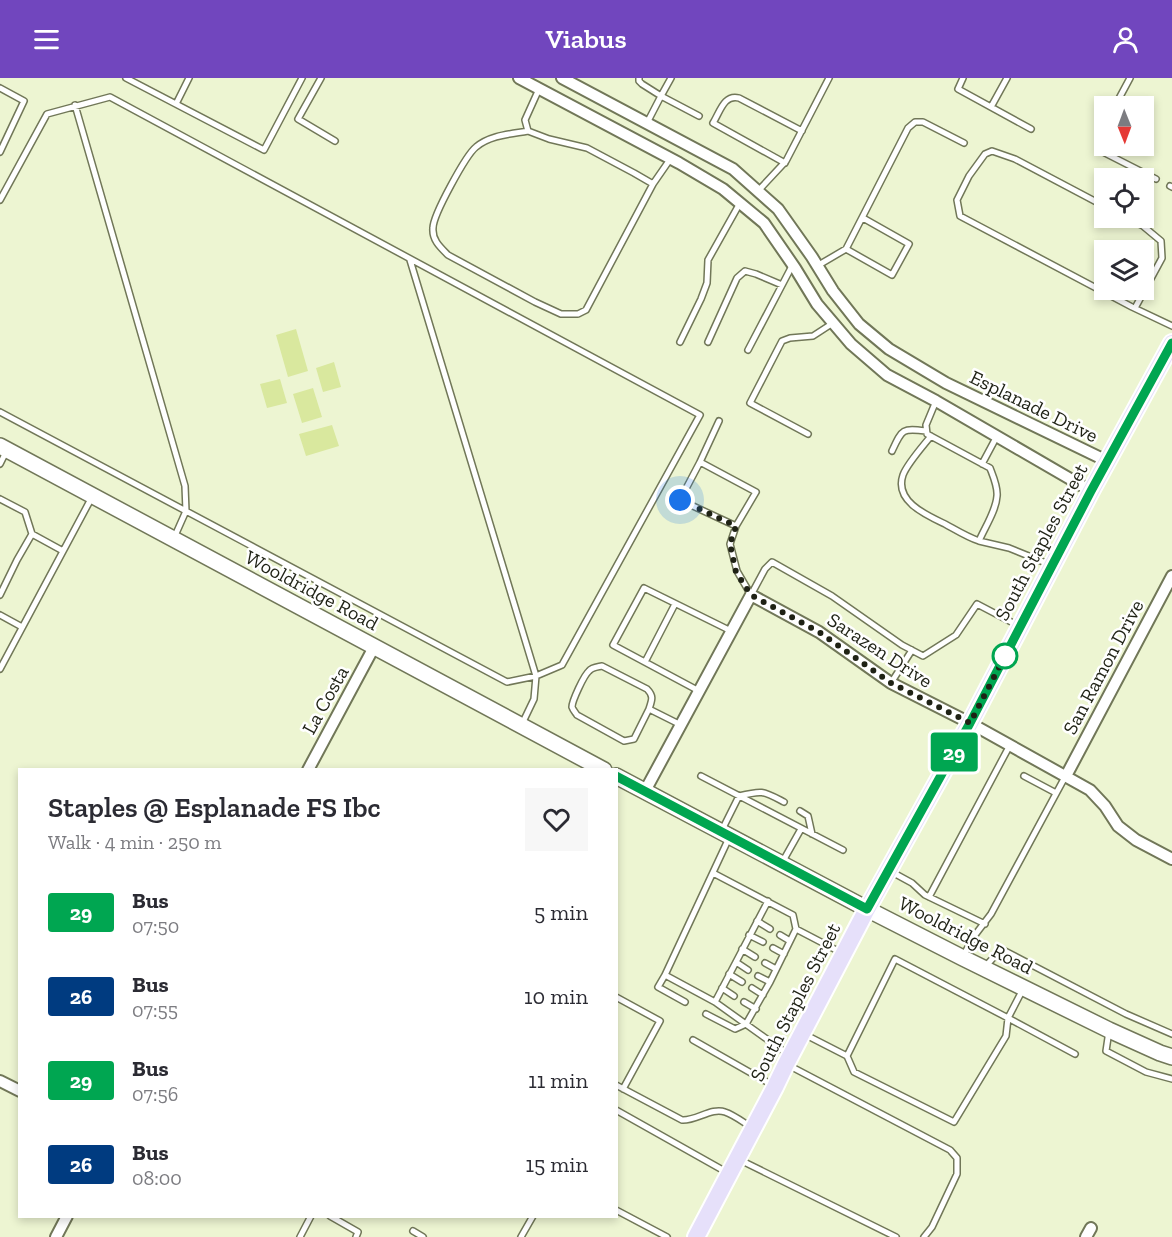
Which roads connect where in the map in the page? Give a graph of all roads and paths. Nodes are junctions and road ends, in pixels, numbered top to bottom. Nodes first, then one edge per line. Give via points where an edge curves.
1 (126, 78) edge
2 (189, 78) edge
3 (302, 78) edge
4 (321, 78) edge
5 (519, 78) edge
6 (562, 78) edge
7 (639, 78) edge
8 (671, 78) edge
9 (829, 78) edge
10 (963, 78) edge
11 (1006, 78) edge
12 (1130, 78) edge
13 (0, 88) edge
14 (540, 89) junction
15 (661, 96) junction
16 (1120, 96) edge
17 (176, 104) junction
18 (75, 105) junction
19 (991, 107) junction
20 (699, 116) dead end
21 (647, 123) junction
22 (1031, 129) dead end
23 (528, 131) junction
24 (802, 131) junction
25 (336, 141) dead end
26 (964, 143) dead end
27 (688, 145) junction
28 (0, 152) edge
29 (1111, 156) edge
30 (675, 161) junction
31 (785, 163) junction
32 (1156, 179) dead end
33 (654, 184) junction
34 (758, 191) junction
35 (0, 200) edge
36 (1094, 201) edge
37 (740, 203) junction
38 (862, 218) junction
39 (1145, 228) edge
40 (846, 249) junction
41 (410, 259) junction
42 (793, 264) junction
43 (817, 266) junction
44 (782, 285) junction
45 (1135, 308) junction
46 (849, 311) junction
47 (833, 323) junction
48 (1172, 326) edge
49 (680, 342) dead end
50 (708, 342) dead end
51 (1172, 343) edge
52 (748, 350) dead end
53 (946, 383) junction
54 (936, 401) junction
55 (0, 412) edge
56 (718, 420) dead end
57 (926, 430) junction
58 (808, 434) dead end
59 (931, 436) junction
60 (997, 436) junction
61 (892, 451) dead end
62 (2, 453) edge
63 (1107, 461) junction
64 (700, 462) junction
65 (982, 464) junction
66 (1091, 491) junction
67 (93, 496) junction
68 (0, 499) edge
69 (186, 511) junction
70 (736, 526) junction
71 (32, 534) junction
72 (173, 539) junction
73 (979, 541) junction
74 (63, 551) junction
75 (1052, 565) junction
76 (1172, 576) edge
77 (0, 595) edge
78 (751, 595) junction
79 (675, 604) junction
80 (0, 615) edge
81 (22, 627) junction
82 (1020, 627) junction
83 (731, 632) junction
84 (374, 647) junction
85 (912, 650) junction
86 (645, 662) junction
87 (0, 669) edge
88 (536, 676) junction
89 (891, 683) junction
90 (699, 691) junction
91 (649, 710) junction
92 (970, 723) junction
93 (681, 725) junction
94 (522, 726) junction
95 (1010, 745) junction
96 (309, 768) edge
97 (600, 768) edge
98 (701, 776) dead end
99 (1024, 776) dead end
100 (1066, 776) junction
101 (618, 777) edge
102 (645, 791) junction
103 (1056, 793) junction
104 (739, 796) junction
105 (784, 802) dead end
106 (800, 811) dead end
107 (801, 829) junction
108 (725, 834) junction
109 (812, 834) junction
110 (843, 850) dead end
111 (1172, 859) edge
112 (782, 864) junction
113 (888, 871) junction
114 (713, 873) junction
115 (929, 897) junction
116 (768, 901) junction
117 (867, 909) junction
118 (757, 921) junction
119 (985, 924) junction
120 (770, 929) dead end
121 (796, 929) junction
122 (749, 935) junction
123 (780, 935) dead end
124 (790, 941) junction
125 (763, 942) dead end
126 (773, 948) dead end
127 (742, 949) junction
128 (784, 954) junction
129 (844, 954) junction
130 (755, 957) dead end
131 (963, 958) junction
132 (736, 962) junction
133 (765, 963) dead end
134 (984, 968) junction
135 (777, 969) junction
136 (748, 970) dead end
137 (729, 974) junction
138 (665, 975) junction
139 (758, 976) dead end
140 (742, 982) dead end
141 (770, 982) junction
142 (1024, 987) junction
143 (722, 988) junction
144 (752, 988) dead end
145 (763, 995) junction
146 (734, 996) dead end
147 (618, 998) edge
148 (685, 1002) dead end
149 (716, 1002) junction
150 (744, 1002) dead end
151 (756, 1009) junction
152 (706, 1014) dead end
153 (1008, 1018) junction
154 (746, 1024) junction
155 (1109, 1029) junction
156 (802, 1034) junction
157 (1172, 1034) edge
158 (693, 1040) dead end
159 (1076, 1054) dead end
160 (847, 1056) junction
161 (1172, 1057) edge
162 (788, 1060) junction
163 (1172, 1079) edge
164 (0, 1081) edge
165 (618, 1086) edge
166 (775, 1087) junction
167 (623, 1089) junction
168 (18, 1090) edge
169 (618, 1111) edge
170 (752, 1128) junction
171 (737, 1158) junction
172 (729, 1174) junction
173 (618, 1211) edge
174 (66, 1218) edge
175 (310, 1218) edge
176 (334, 1218) edge
177 (532, 1218) edge
178 (412, 1232) dead end
179 (56, 1237) edge
180 (300, 1237) edge
181 (356, 1237) edge
182 (423, 1237) edge
183 (521, 1237) edge
184 (667, 1237) edge
185 (696, 1237) edge
186 (896, 1237) edge
187 (924, 1237) edge

1 - 17 lane
2 - 17 lane
3 - 17 lane via 264,150
4 - 25 lane via 298,119
5 - 14 street, Esplanade Drive
6 - 21 street, Esplanade Drive
7 - 15 lane
8 - 15 lane
9 - 24 lane
10 - 19 lane via 958,89
11 - 19 lane
12 - 16 lane
13 - 28 lane via 24,101
14 - 23 lane via 525,120
14 - 30 street, Esplanade Drive
15 - 20 lane
15 - 21 lane
18 - 35 lane via 47,114
18 - 41 lane via 110,97
18 - 69 lane via 185,486
19 - 22 lane
21 - 27 street, Esplanade Drive
23 - 33 lane via 586,148
23 - 33 lane via 498,136 475,147 438,211 432,229 434,239 448,255 561,314 586,310
24 - 31 lane
24 - 31 lane via 732,96 726,99 713,123
26 - 38 lane via 923,122 915,122 908,128
27 - 30 street
27 - 34 street, Esplanade Drive via 733,169
29 - 32 lane
30 - 33 lane
30 - 37 street, Esplanade Drive
31 - 34 lane
34 - 43 street, Esplanade Drive via 778,209
36 - 45 lane via 992,151 985,154 969,176 957,200 960,216
37 - 42 street, Esplanade Drive via 764,223
37 - 49 lane via 708,260 707,283
38 - 40 lane
38 - 40 lane via 909,244 892,274
39 - 45 lane via 1161,241 1162,258
40 - 43 lane
41 - 88 lane
41 - 88 lane via 700,415 562,665
42 - 44 lane
42 - 47 street, Esplanade Drive
43 - 46 street, Esplanade Drive
44 - 50 lane via 745,271 736,278
44 - 52 lane
45 - 48 lane
46 - 47 street
46 - 53 street, Esplanade Drive via 890,349
47 - 54 street, Esplanade Drive via 887,375
47 - 58 lane via 813,336 782,341 750,404
51 - 63 main road, South Staples Street
53 - 54 street, Esplanade Drive
53 - 63 street, Esplanade Drive
54 - 57 lane
54 - 60 street, Esplanade Drive
55 - 69 lane
56 - 64 lane
57 - 59 lane
57 - 61 lane via 904,431
59 - 65 lane
59 - 73 lane via 904,474 903,492 924,513
60 - 65 lane
60 - 66 street, Esplanade Drive
62 - 67 main road, Wooldridge Road
63 - 66 main road, South Staples Street
64 - 70 lane via 756,492
64 - 70 lane via 680,500
65 - 73 lane via 990,468 997,495
66 - 75 main road, South Staples Street
67 - 72 main road, Wooldridge Road
67 - 74 lane
68 - 71 lane via 25,512
69 - 72 lane
69 - 88 lane via 507,682
70 - 78 lane via 730,544 736,572
71 - 74 lane
71 - 77 lane
72 - 84 main road, Wooldridge Road
73 - 75 lane
74 - 81 lane
75 - 82 main road, South Staples Street
76 - 100 street, San Ramon Drive
78 - 83 street
78 - 85 lane via 772,562 832,596
78 - 89 street, Sarazen Drive via 819,632
79 - 83 lane
79 - 86 lane
79 - 86 lane via 644,588 613,645
80 - 81 lane
81 - 87 lane
82 - 85 lane via 977,604 956,636 923,656
82 - 92 main road, South Staples Street
83 - 90 street
84 - 94 main road, Wooldridge Road
84 - 96 street, La Costa
85 - 89 lane
86 - 90 lane
88 - 94 lane via 534,699
89 - 92 street, Sarazen Drive
90 - 93 street
91 - 91 lane via 652,699 647,689 602,666 589,671 572,704 577,715 624,741 634,739
91 - 93 lane
92 - 95 street, Sarazen Drive
92 - 113 main road, South Staples Street
93 - 102 street
94 - 97 main road, Wooldridge Road
95 - 100 street, Sarazen Drive
95 - 115 lane
98 - 104 lane
99 - 103 lane
100 - 103 lane
100 - 111 street, Sarazen Drive via 1090,790 1118,826
101 - 102 main road, Wooldridge Road
102 - 108 main road, Wooldridge Road
103 - 119 lane
104 - 105 lane via 766,792
104 - 107 lane
104 - 108 lane
106 - 109 lane via 808,816
107 - 109 lane
107 - 112 lane
108 - 112 main road, Wooldridge Road
108 - 114 lane
109 - 110 lane
112 - 117 main road, Wooldridge Road
113 - 115 lane
113 - 117 main road, South Staples Street
114 - 116 lane
114 - 138 lane
115 - 119 lane
116 - 118 lane
116 - 121 lane via 794,915
117 - 129 main road, South Staples Street
117 - 131 main road, Wooldridge Road
118 - 120 lane
118 - 122 lane
119 - 131 lane
121 - 124 lane
121 - 129 lane
122 - 125 lane
122 - 127 lane
123 - 124 lane
124 - 128 lane
126 - 128 lane
127 - 130 lane
127 - 132 lane
128 - 135 lane
129 - 156 main road, South Staples Street
131 - 134 main road, Wooldridge Road
132 - 136 lane
132 - 137 lane
133 - 135 lane
134 - 142 main road, Wooldridge Road
134 - 157 lane via 1002,949
135 - 141 lane
137 - 140 lane
137 - 143 lane
138 - 148 lane via 658,987
138 - 149 lane
139 - 141 lane
141 - 145 lane
142 - 153 lane
142 - 155 main road, Wooldridge Road
143 - 146 lane
143 - 149 lane
144 - 145 lane
145 - 151 lane
147 - 167 lane via 660,1021
149 - 154 lane
150 - 151 lane
151 - 154 lane
152 - 154 lane via 735,1029
153 - 159 lane
153 - 160 lane via 895,959
153 - 160 lane via 1006,1036 954,1122 854,1072
154 - 162 lane
155 - 161 main road, Wooldridge Road
155 - 163 lane via 1106,1051 1146,1072
156 - 160 lane
156 - 162 main road, South Staples Street
158 - 166 lane
162 - 166 main road, South Staples Street
162 - 187 lane via 950,1150 957,1158 957,1174
164 - 168 street
165 - 167 lane
166 - 170 main road, South Staples Street
167 - 170 lane via 682,1120 717,1110
169 - 172 lane
170 - 171 main road, South Staples Street
171 - 172 main road, South Staples Street
171 - 186 lane
172 - 185 main road, South Staples Street
173 - 184 lane
174 - 179 street
175 - 180 lane
176 - 181 lane via 358,1232
177 - 183 lane
178 - 182 lane

